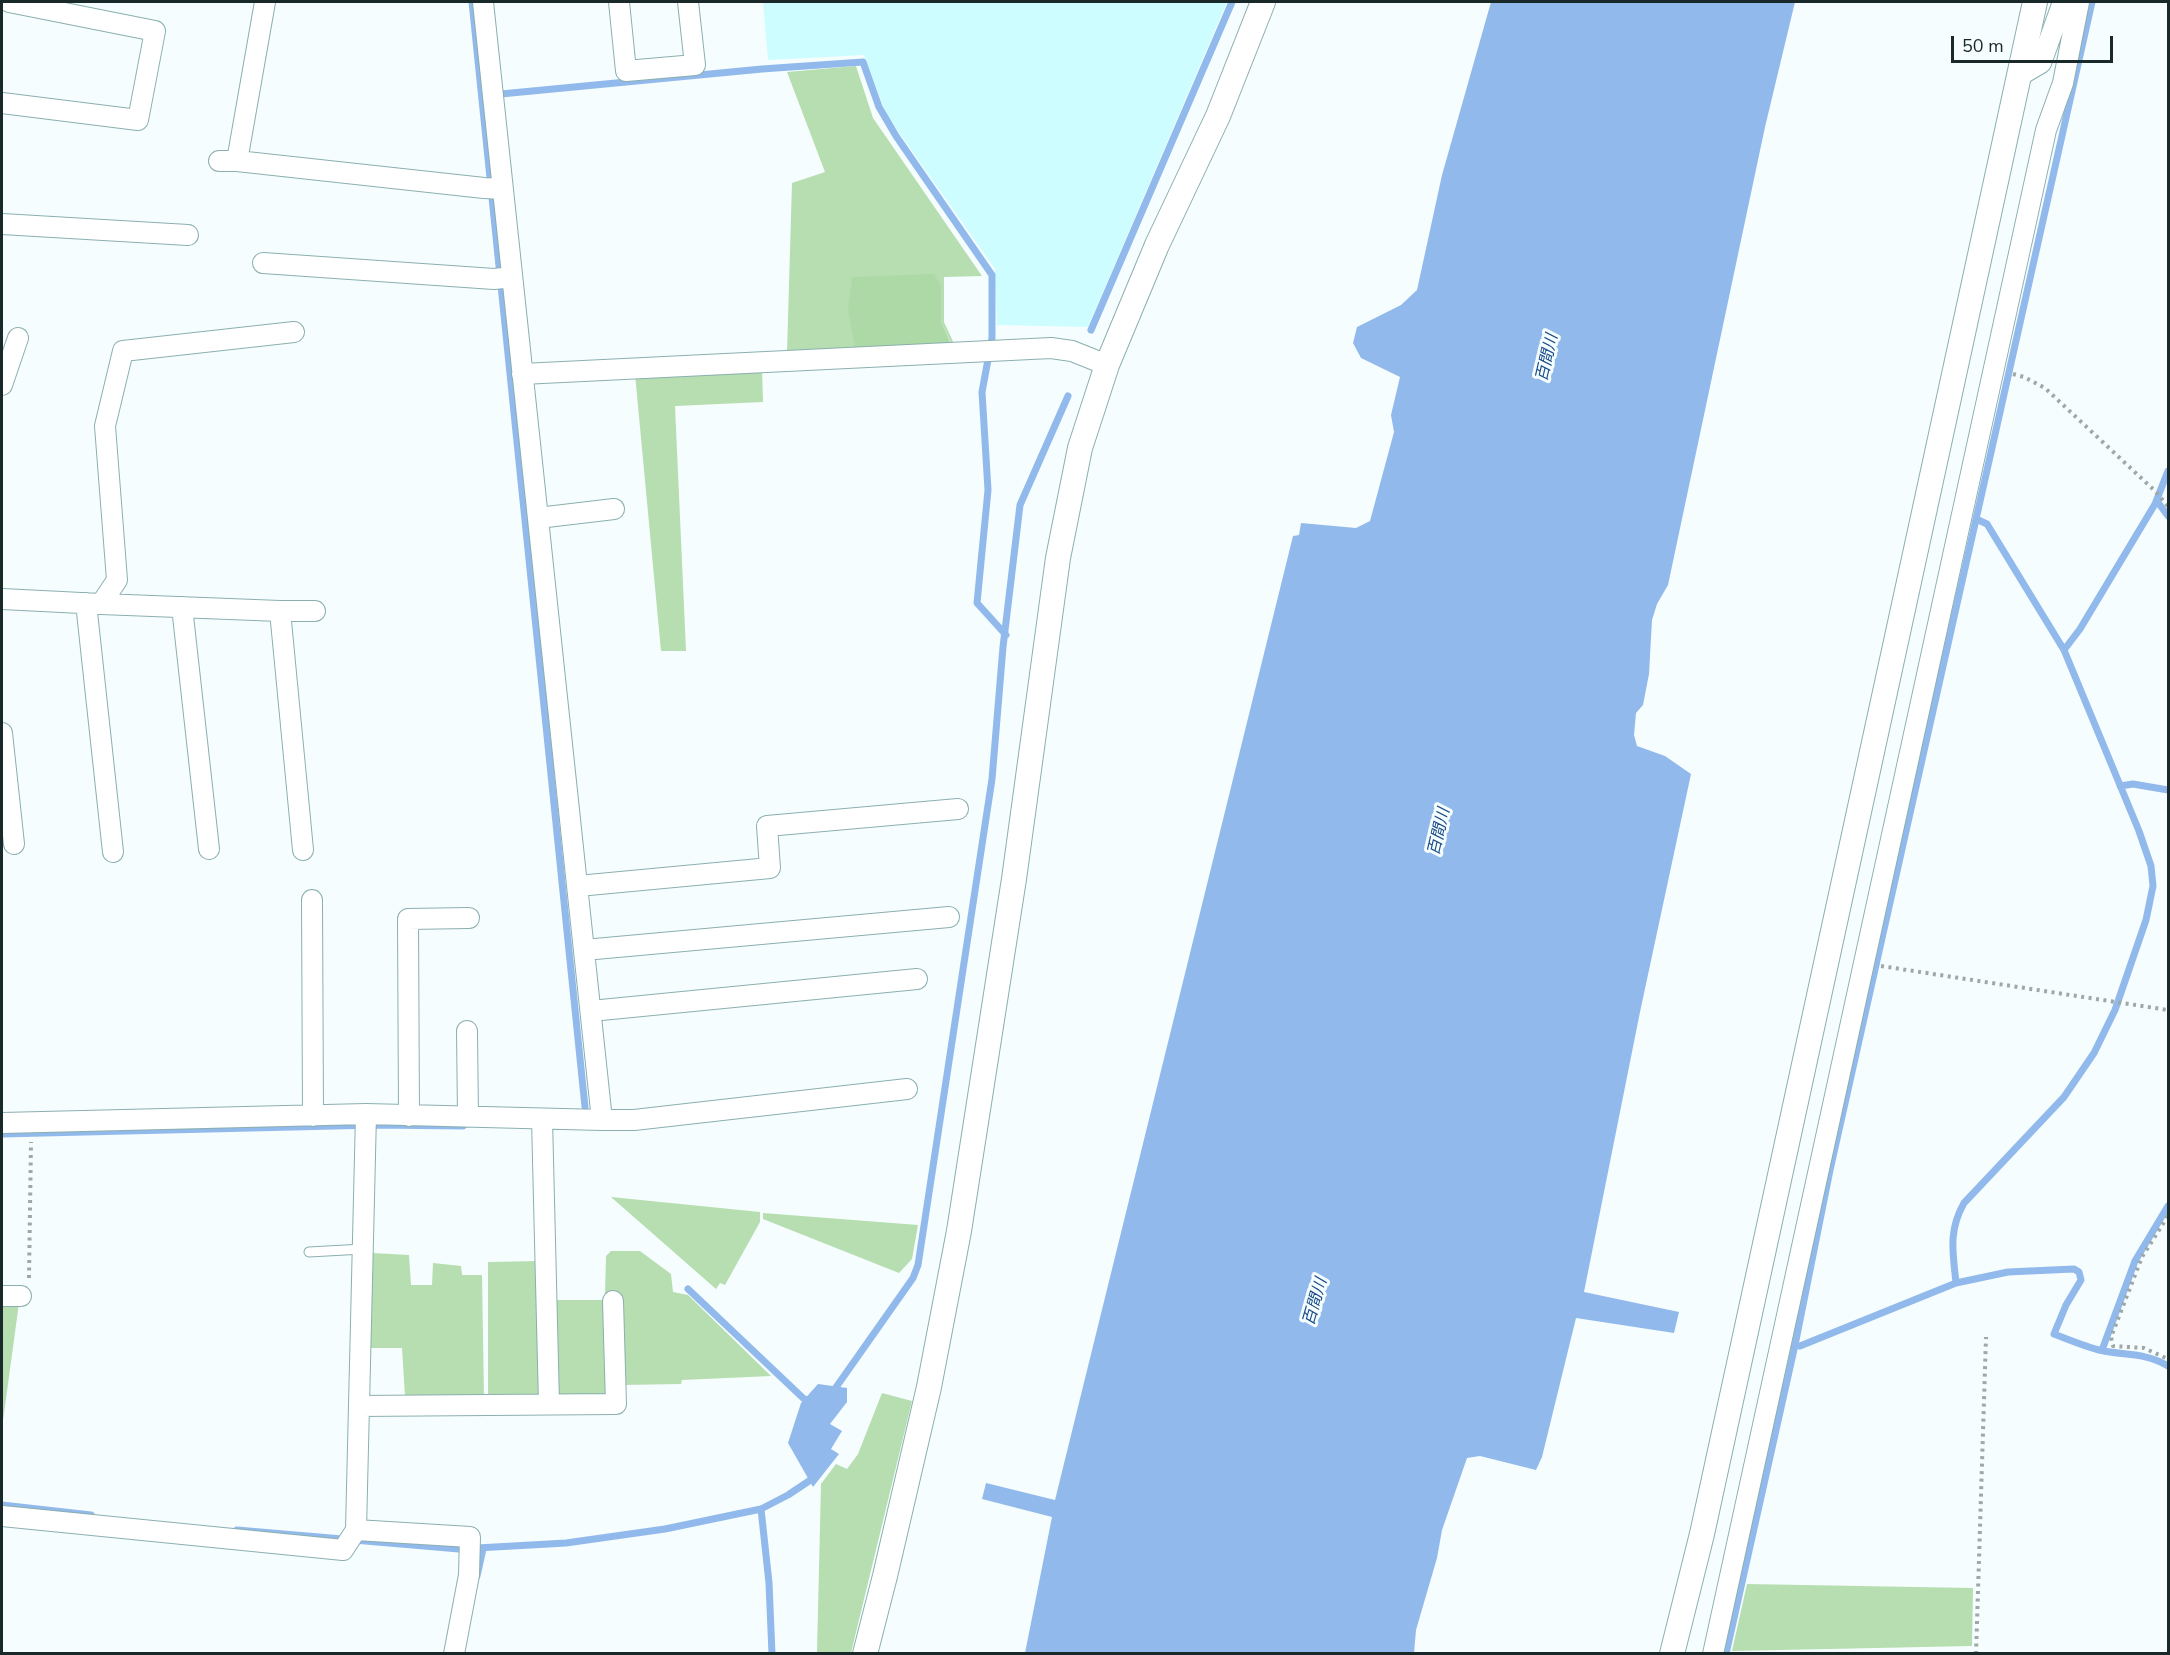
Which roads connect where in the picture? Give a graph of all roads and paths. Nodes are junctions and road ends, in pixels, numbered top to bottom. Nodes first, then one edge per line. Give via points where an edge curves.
1 (9, 2) edge
2 (265, 2) edge
3 (483, 2) edge
4 (619, 2) edge
5 (688, 2) edge
6 (1263, 2) edge
7 (2035, 2) edge
8 (2063, 2) edge
9 (2079, 2) edge
10 (85, 9) edge
11 (2019, 76) junction
12 (2, 103) edge
13 (494, 189) junction
14 (2, 224) edge
15 (188, 236) dead end
16 (263, 263) dead end
17 (503, 278) junction
18 (294, 332) dead end
19 (18, 339) dead end
20 (1107, 365) junction
21 (522, 374) junction
22 (2014, 374) dead end
23 (2, 385) edge
24 (2169, 506) edge
25 (614, 509) dead end
26 (538, 518) junction
27 (2, 599) edge
28 (94, 603) junction
29 (182, 607) junction
30 (280, 611) junction
31 (315, 611) dead end
32 (2, 733) edge
33 (958, 809) dead end
34 (14, 844) dead end
35 (209, 849) dead end
36 (303, 850) dead end
37 (113, 852) dead end
38 (578, 886) junction
39 (312, 900) dead end
40 (949, 917) dead end
41 (469, 918) dead end
42 (584, 950) junction
43 (1884, 967) dead end
44 (917, 979) dead end
45 (2169, 1010) edge
46 (591, 1011) junction
47 (467, 1031) dead end
48 (907, 1089) dead end
49 (313, 1116) junction
50 (409, 1116) junction
51 (468, 1117) junction
52 (602, 1120) junction
53 (366, 1122) junction
54 (2, 1124) edge
55 (542, 1125) junction
56 (31, 1136) dead end
57 (2169, 1216) edge
58 (363, 1249) junction
59 (309, 1252) dead end
60 (11, 1296) edge
61 (614, 1301) dead end
62 (1986, 1337) dead end
63 (2169, 1359) edge
64 (549, 1404) junction
65 (359, 1406) junction
66 (2, 1516) edge
67 (351, 1537) junction
68 (454, 1653) edge
69 (865, 1653) edge
70 (1672, 1653) edge
71 (1713, 1653) edge
72 (1976, 1653) edge

1 - 10 street
2 - 13 street via 228,161
3 - 13 street
4 - 5 street via 627,71 695,65
6 - 20 street via 1218,116 1156,245
7 - 11 street
8 - 11 street via 2041,63
9 - 71 street via 2063,83 2046,130
10 - 12 street via 155,31 138,120
11 - 70 street via 1704,1523
13 - 17 street
14 - 15 street
16 - 17 street
17 - 21 street
18 - 28 street via 123,351 105,426 117,580
19 - 23 street
20 - 21 street via 1072,351 1051,348
20 - 69 street via 1080,448 1058,558 1014,879 957,1242 929,1387
21 - 26 street
22 - 24 path via 2045,388
25 - 26 street
26 - 38 street
27 - 28 street
28 - 29 street
28 - 37 street
29 - 30 street
29 - 35 street
30 - 31 street
30 - 36 street
32 - 34 street
33 - 38 street via 767,826 770,868
38 - 42 street
39 - 49 street
40 - 42 street
41 - 50 street via 408,919
42 - 46 street
43 - 45 path
44 - 46 street
46 - 52 street
47 - 51 street
48 - 52 street via 634,1120
49 - 53 street
49 - 54 street
50 - 51 street
50 - 53 street
51 - 55 street
52 - 55 street
53 - 58 street
55 - 64 street
56 - 60 path via 29,1289
57 - 63 path via 2142,1257 2111,1337 2113,1346 2144,1348
58 - 59 lane
58 - 65 street
61 - 64 street via 616,1404
62 - 72 path
64 - 65 street
65 - 67 street
66 - 67 street via 343,1550
67 - 68 street via 470,1537 469,1575

